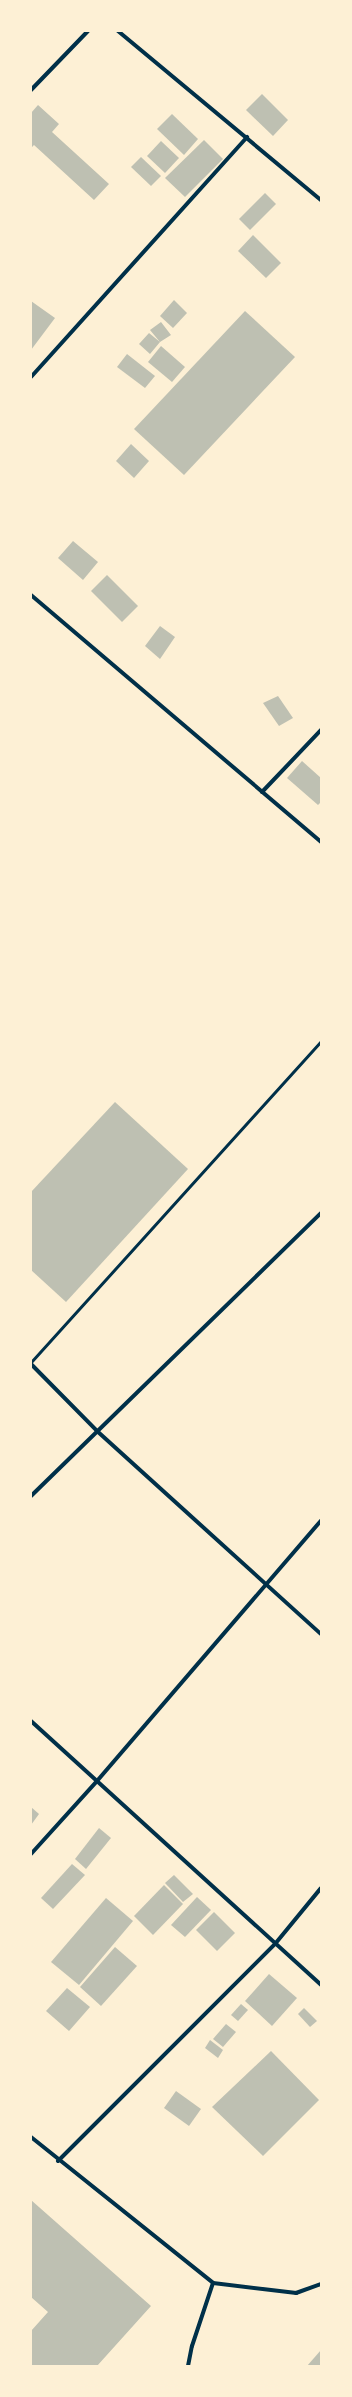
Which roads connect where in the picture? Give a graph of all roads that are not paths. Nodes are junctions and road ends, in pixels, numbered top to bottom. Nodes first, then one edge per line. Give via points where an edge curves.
1 (88, 31) edge
2 (118, 31) edge
3 (31, 90) edge
4 (247, 136) junction
5 (321, 200) edge
6 (31, 377) edge
7 (31, 595) edge
8 (321, 730) edge
9 (262, 792) junction
10 (321, 842) edge
11 (321, 1041) edge
12 (321, 1213) edge
13 (31, 1363) edge
14 (97, 1431) junction
15 (31, 1496) edge
16 (321, 1521) edge
17 (265, 1584) junction
18 (321, 1634) edge
19 (31, 1721) edge
20 (97, 1781) junction
21 (31, 1854) edge
22 (321, 1888) edge
23 (275, 1944) junction
24 (321, 1986) edge
25 (31, 2137) edge
26 (58, 2161) junction
27 (213, 2283) junction
28 (321, 2284) edge
29 (188, 2366) edge

1 - 3 street
2 - 4 street
4 - 5 street
4 - 6 street
7 - 9 street
8 - 9 street
9 - 10 street
11 - 13 lane
12 - 14 street
13 - 14 street
14 - 15 street
14 - 17 street
16 - 17 street
17 - 18 street
17 - 20 street
19 - 20 street
20 - 21 street
20 - 23 street
22 - 23 street
23 - 24 street
23 - 26 street
25 - 26 street
26 - 27 street
27 - 28 street via 296,2293
27 - 29 street

